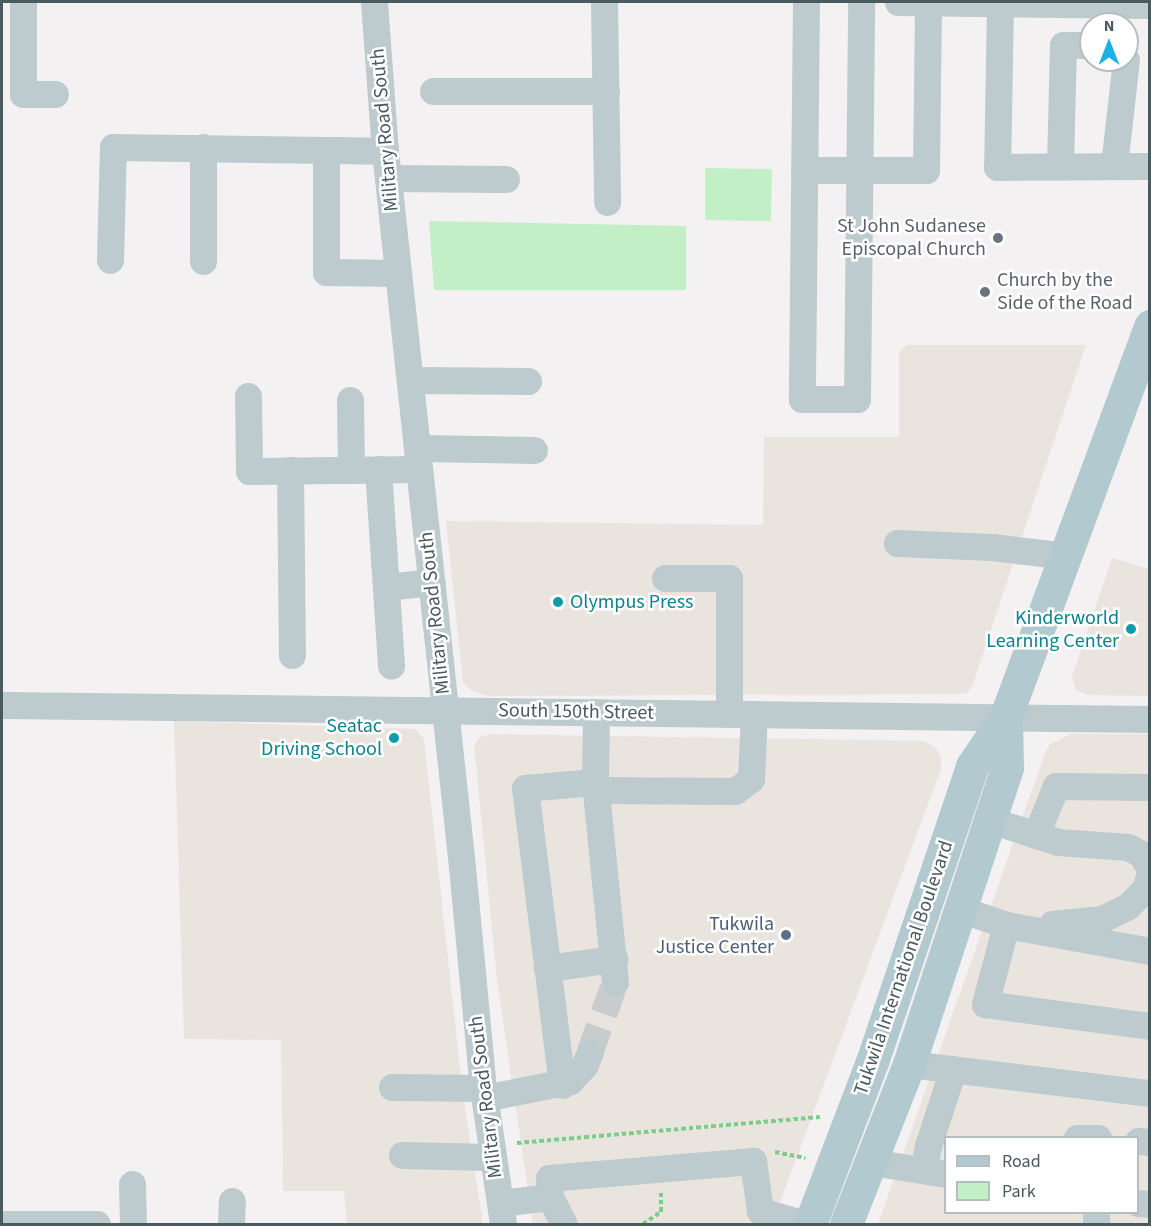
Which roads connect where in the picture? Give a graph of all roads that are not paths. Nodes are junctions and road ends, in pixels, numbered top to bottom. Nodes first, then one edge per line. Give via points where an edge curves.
1 (23, 2) edge
2 (374, 2) edge
3 (604, 2) edge
4 (806, 2) edge
5 (861, 2) edge
6 (898, 2) edge
7 (915, 2) edge
8 (928, 2) edge
9 (1000, 3) edge
10 (1056, 3) edge
11 (1149, 5) edge
12 (1079, 45) edge
13 (1125, 72) edge
14 (434, 91) dead end
15 (606, 91) junction
16 (55, 94) dead end
17 (202, 147) junction
18 (326, 150) junction
19 (385, 152) junction
20 (1114, 165) junction
21 (1060, 166) junction
22 (1149, 166) edge
23 (859, 169) junction
24 (804, 170) junction
25 (388, 178) junction
26 (506, 179) dead end
27 (607, 202) dead end
28 (110, 260) dead end
29 (203, 261) dead end
30 (399, 273) junction
31 (1149, 326) edge
32 (410, 380) junction
33 (528, 381) dead end
34 (248, 396) dead end
35 (350, 400) dead end
36 (534, 450) dead end
37 (418, 458) junction
38 (378, 469) junction
39 (351, 470) junction
40 (290, 471) junction
41 (897, 543) dead end
42 (1066, 556) junction
43 (665, 578) dead end
44 (432, 582) junction
45 (386, 587) junction
46 (292, 655) dead end
47 (391, 666) dead end
48 (2, 705) edge
49 (445, 710) junction
50 (597, 712) junction
51 (742, 714) junction
52 (1006, 716) junction
53 (1149, 718) edge
54 (595, 786) junction
55 (1149, 787) edge
56 (990, 820) junction
57 (1036, 835) junction
58 (1149, 870) edge
59 (960, 909) junction
60 (1006, 925) junction
61 (1149, 951) edge
62 (547, 968) junction
63 (1149, 1026) edge
64 (590, 1052) tunnel mouth
65 (909, 1064) junction
66 (953, 1070) junction
67 (561, 1085) junction
68 (392, 1087) dead end
69 (484, 1093) junction
70 (1149, 1093) edge
71 (402, 1155) dead end
72 (492, 1157) junction
73 (871, 1162) junction
74 (935, 1172) edge
75 (132, 1184) dead end
76 (550, 1197) junction
77 (502, 1214) edge
78 (758, 1218) edge
79 (2, 1224) edge
80 (97, 1224) edge
81 (132, 1224) edge
82 (564, 1224) edge
83 (805, 1224) edge
84 (810, 1224) edge
85 (846, 1224) edge

1 - 16 street via 23,94
2 - 19 street, Military Road South
3 - 15 street
4 - 24 street
5 - 23 street
6 - 7 street
7 - 8 street
8 - 9 street
8 - 23 street via 926,170
9 - 10 street
9 - 21 street via 997,167
10 - 11 street
12 - 21 street via 1063,45
13 - 20 street
14 - 15 street
15 - 27 street
17 - 18 street
17 - 28 street via 113,147
17 - 29 street
18 - 19 street
18 - 30 street via 326,272
19 - 25 street, Military Road South
20 - 21 street
20 - 22 street
23 - 24 street
23 - 24 street via 857,399 802,399
25 - 26 street
25 - 30 street, Military Road South
30 - 32 street, Military Road South
31 - 42 main road, Tukwila International Boulevard
32 - 33 street
32 - 37 street, Military Road South
34 - 40 street via 249,471
35 - 39 street
36 - 37 street
37 - 38 street
37 - 44 street, Military Road South
38 - 39 street
38 - 45 street
39 - 40 street
40 - 46 street
41 - 42 street via 992,547
42 - 52 main road, Tukwila International Boulevard
43 - 51 street via 729,578
44 - 45 street
44 - 49 street, Military Road South
45 - 47 street
48 - 49 street, South 150th Street
49 - 50 street, South 150th Street
49 - 69 street, Military Road South
50 - 51 street, South 150th Street
50 - 54 street
51 - 52 street, South 150th Street
51 - 54 street via 751,779 735,791
52 - 53 street, South 150th Street
52 - 56 main road, Tukwila International Boulevard via 1007,767
52 - 84 main road, Tukwila International Boulevard via 972,766 866,1079
54 - 62 street via 525,788
54 - 62 street via 614,970
55 - 57 street via 1056,786
56 - 57 street
56 - 59 main road, Tukwila International Boulevard
57 - 58 street via 1058,842 1128,847 1141,854
58 - 60 street via 1146,888 1127,907 1102,919
59 - 60 street
59 - 65 main road, Tukwila International Boulevard
60 - 61 street
60 - 63 street via 985,1004
62 - 67 street
64 - 67 street via 577,1075
65 - 66 street
65 - 73 main road, Tukwila International Boulevard
66 - 70 street
66 - 74 street via 928,1146
67 - 69 street
68 - 69 street
69 - 72 street, Military Road South
71 - 72 street
72 - 77 street, Military Road South
73 - 74 street
73 - 85 main road, Tukwila International Boulevard
75 - 81 street
76 - 77 street
76 - 78 street via 549,1178 753,1161
76 - 82 street
78 - 83 street
79 - 80 street

